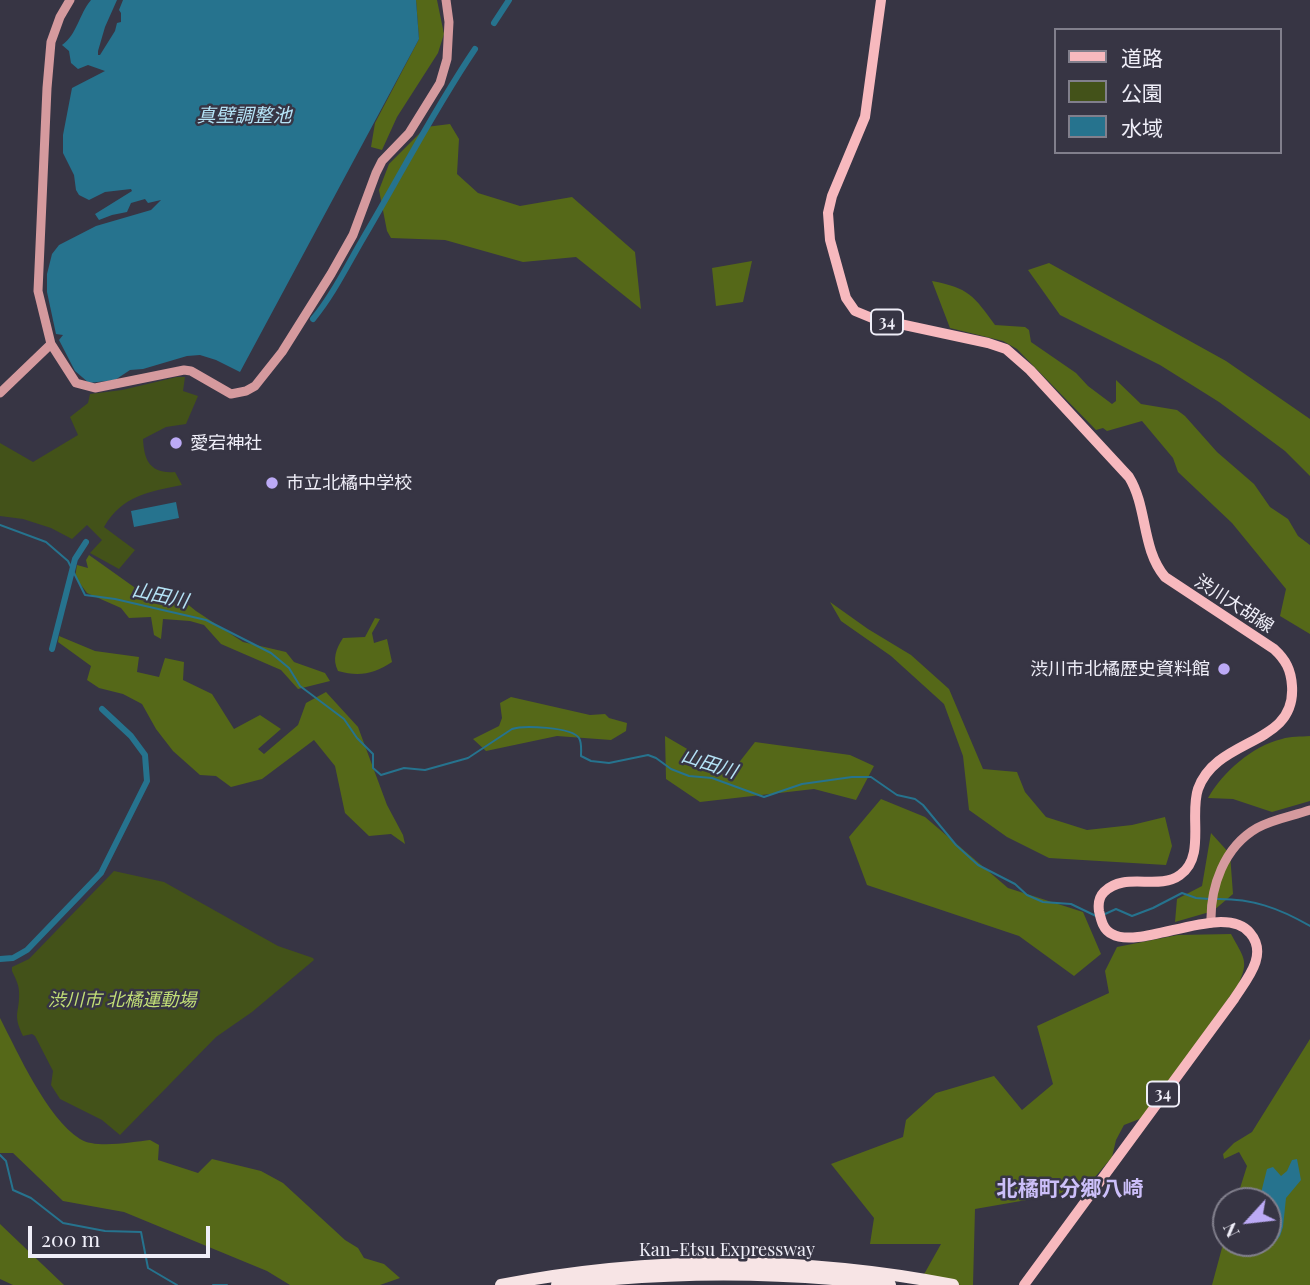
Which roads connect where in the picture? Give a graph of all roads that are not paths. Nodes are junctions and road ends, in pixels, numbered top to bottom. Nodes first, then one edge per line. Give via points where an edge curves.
1 (70, 0) edge
2 (446, 0) edge
3 (881, 0) edge
4 (51, 344) junction
5 (0, 393) edge
6 (1310, 810) edge
7 (1211, 923) junction
8 (501, 1285) edge
9 (557, 1285) edge
10 (890, 1285) edge
11 (953, 1285) edge
12 (1024, 1285) edge

1 - 4 street via 51,42 47,88 38,291
2 - 4 street via 447,59 440,83 409,133 382,161 361,217 331,274 255,386 230,394 184,370 95,388 82,386 71,377
3 - 7 main road, 渋川大胡線 / 34 via 865,117 828,212 830,240 846,298 855,311 872,318 988,343 1012,353 1129,477 1139,497 1151,554 1164,577 1265,642 1282,657 1291,675 1291,703 1277,726 1224,755 1204,776 1194,805 1193,857 1184,872 1163,882 1116,884 1105,891 1098,906 1104,926 1121,937
4 - 5 street
6 - 7 street via 1264,825 1240,841 1213,890
7 - 12 main road, 34 via 1237,923 1248,930 1258,951 1255,967
8 - 11 highway, Kan-Etsu Expressway via 588,1271 711,1264 806,1266
9 - 10 highway, Kan-Etsu Expressway via 722,1273

